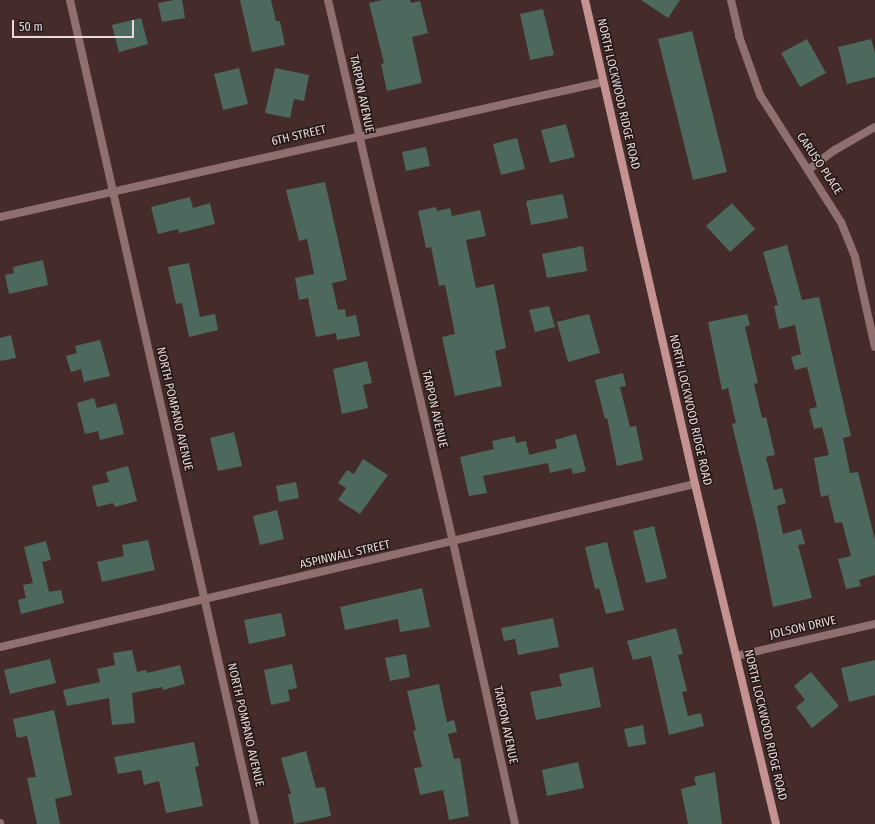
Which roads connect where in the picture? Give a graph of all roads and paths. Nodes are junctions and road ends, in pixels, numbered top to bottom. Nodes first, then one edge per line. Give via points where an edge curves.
1 (70, 0) edge
2 (328, 0) edge
3 (585, 0) edge
4 (731, 0) edge
5 (603, 82) junction
6 (875, 127) edge
7 (357, 135) junction
8 (808, 170) junction
9 (112, 191) junction
10 (0, 217) edge
11 (875, 347) edge
12 (695, 484) junction
13 (453, 542) junction
14 (205, 600) junction
15 (875, 624) edge
16 (0, 647) edge
17 (736, 656) junction
18 (255, 824) edge
19 (514, 824) edge
20 (776, 824) edge

1 - 9 street, NORTH POMPANO AVENUE
2 - 7 street, TARPON AVENUE
3 - 5 street, NORTH LOCKWOOD RIDGE ROAD
4 - 8 street, CARUSO PLACE via 739,36 760,95
5 - 7 street, 6TH STREET
5 - 12 street, NORTH LOCKWOOD RIDGE ROAD
6 - 8 street via 839,147
7 - 9 street, 6TH STREET
7 - 13 street, TARPON AVENUE
8 - 11 street, CARUSO PLACE via 833,206 855,257
9 - 10 street, 6TH STREET
9 - 14 street, NORTH POMPANO AVENUE
12 - 13 street, ASPINWALL STREET
12 - 17 street, NORTH LOCKWOOD RIDGE ROAD
13 - 14 street, ASPINWALL STREET
13 - 19 street, TARPON AVENUE
14 - 16 street, ASPINWALL STREET
14 - 18 street, NORTH POMPANO AVENUE
15 - 17 street, JOLSON DRIVE
17 - 20 street, NORTH LOCKWOOD RIDGE ROAD

